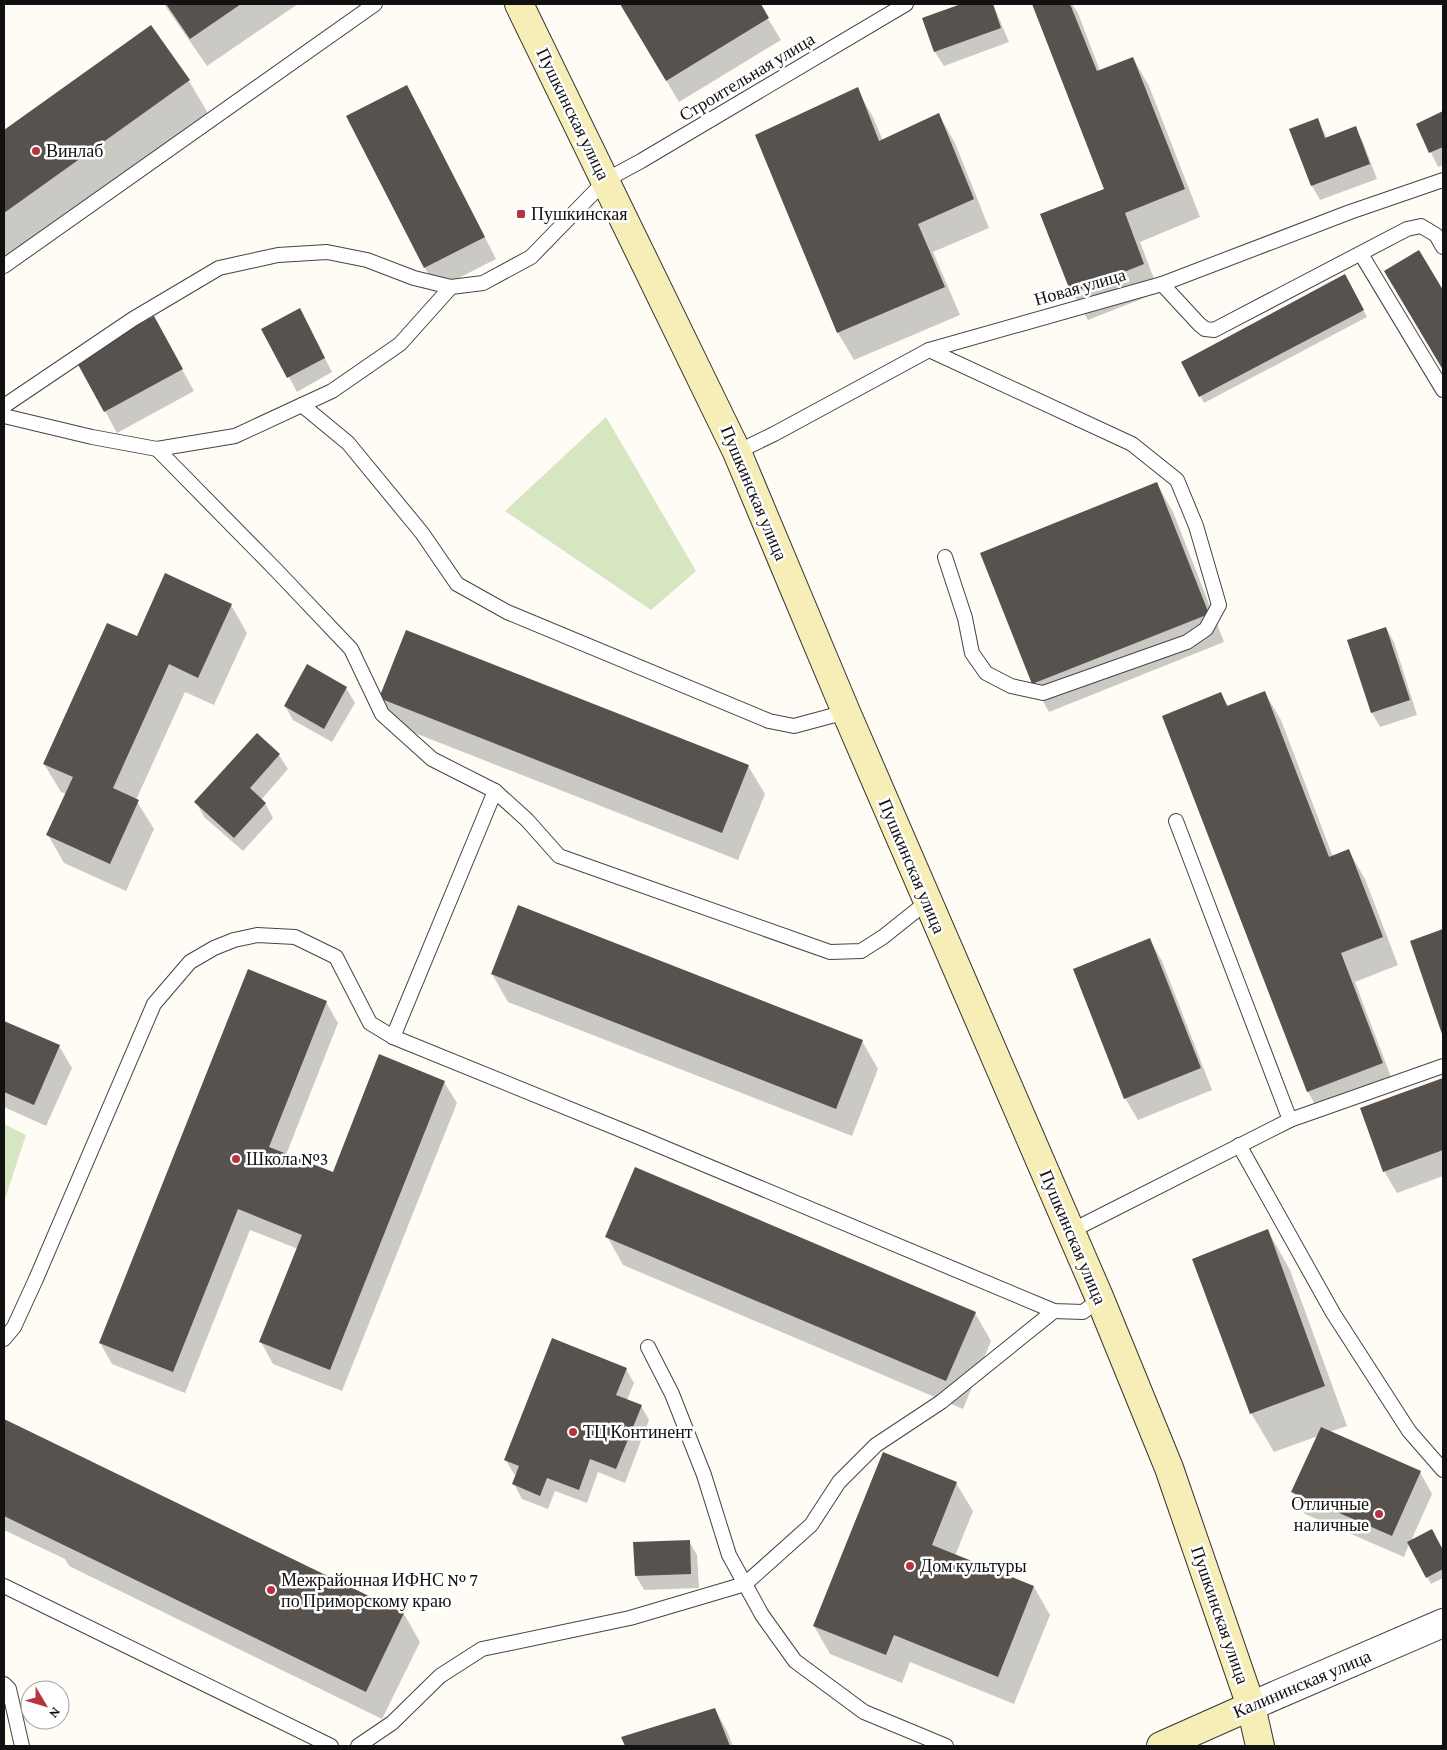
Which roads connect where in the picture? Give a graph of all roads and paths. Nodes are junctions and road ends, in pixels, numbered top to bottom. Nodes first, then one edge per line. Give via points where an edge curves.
1 (375, 4) edge
2 (519, 4) edge
3 (906, 4) edge
4 (606, 180) junction
5 (1443, 180) edge
6 (1443, 247) edge
7 (1361, 254) junction
8 (4, 266) edge
9 (1162, 284) junction
10 (452, 287) junction
11 (929, 350) junction
12 (1443, 390) edge
13 (302, 405) junction
14 (4, 406) edge
15 (4, 416) edge
16 (157, 449) junction
17 (737, 452) junction
18 (945, 557) dead end
19 (846, 712) junction
20 (496, 791) junction
21 (1176, 821) dead end
22 (927, 902) junction
23 (393, 1037) junction
24 (1443, 1066) edge
25 (1290, 1120) junction
26 (1239, 1145) junction
27 (1071, 1232) junction
28 (1100, 1299) junction
29 (1054, 1311) junction
30 (4, 1340) edge
31 (648, 1347) dead end
32 (1443, 1470) edge
33 (745, 1584) junction
34 (4, 1586) edge
35 (1443, 1623) edge
36 (4, 1684) edge
37 (1251, 1706) junction
38 (22, 1746) edge
39 (331, 1746) edge
40 (358, 1746) edge
41 (946, 1746) edge
42 (1161, 1746) edge
43 (1260, 1746) edge

1 - 8 lane
2 - 4 main road, Пушкинская улица
3 - 4 lane, Строительная улица
4 - 10 lane, Строительная улица via 531,257 483,283
4 - 17 main road, Пушкинская улица
5 - 9 lane, Новая улица
6 - 7 lane via 1436,235 1421,226
7 - 9 lane via 1214,330 1205,329
7 - 12 lane
9 - 11 lane, Новая улица
10 - 13 lane via 400,344 332,391
10 - 14 lane via 414,278 367,260 327,252 278,255 220,268 133,319
11 - 17 lane, Новая улица
11 - 18 lane via 1132,444 1177,480 1196,526 1219,605 1206,629 1187,642 1043,693 1011,686 986,673 972,653
13 - 16 lane via 236,436
13 - 19 lane via 348,443 422,533 457,584 507,612 769,721 794,726
15 - 16 lane
16 - 20 lane via 351,650 382,714 432,759
17 - 19 main road, Пушкинская улица
19 - 22 main road, Пушкинская улица
20 - 22 lane via 559,856 830,952 860,951
20 - 23 lane
21 - 25 lane
22 - 27 main road, Пушкинская улица
23 - 29 lane
23 - 30 lane via 370,1023 336,957 295,937 250,936 214,948 190,962 154,1004 36,1279 14,1327
24 - 25 lane
25 - 26 lane
26 - 27 lane
26 - 32 lane via 1333,1313 1410,1430
27 - 28 main road, Пушкинская улица
28 - 29 lane via 1084,1312
28 - 37 main road, Пушкинская улица via 1169,1468
29 - 33 lane via 941,1402 876,1445 839,1482 810,1526
31 - 33 lane via 672,1394 704,1475 729,1555
33 - 40 lane via 630,1618 482,1650 440,1676 392,1723
33 - 41 lane via 795,1660 864,1712
34 - 39 lane
35 - 37 street, Калининская улица
36 - 38 lane via 9,1689
37 - 42 main road, Калининская улица
37 - 43 main road, Пушкинская улица

